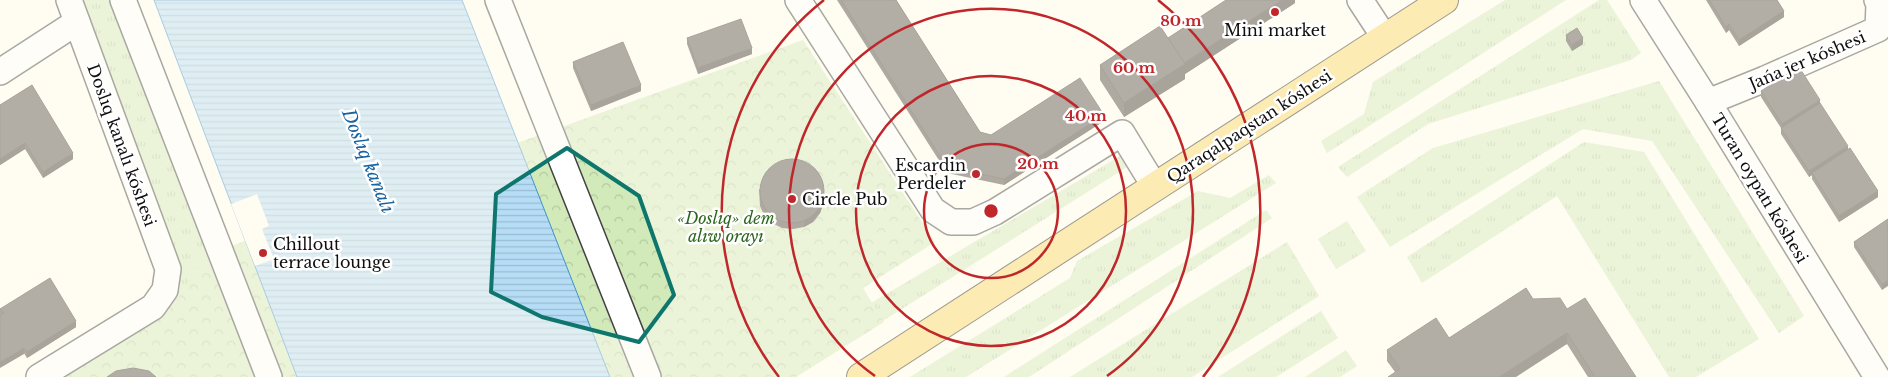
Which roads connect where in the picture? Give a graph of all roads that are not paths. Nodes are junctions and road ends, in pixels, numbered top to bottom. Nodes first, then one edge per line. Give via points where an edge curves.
1 (123, 0) edge
2 (498, 0) edge
3 (798, 0) edge
4 (1360, 0) edge
5 (1444, 0) edge
6 (1643, 0) edge
7 (1877, 0) edge
8 (73, 11) edge
9 (1385, 38) junction
10 (0, 72) edge
11 (1708, 102) junction
12 (1155, 187) junction
13 (39, 377) edge
14 (268, 377) edge
15 (648, 377) edge
16 (861, 377) edge
17 (1877, 377) edge

1 - 14 street
2 - 15 street
3 - 12 street via 933,210 951,222 973,222 995,212 1122,133
4 - 9 street
5 - 9 main road, Qaraqalpaqstan kóshesi
6 - 11 street, Turan oypatı kóshesi
7 - 11 street, Jańa jer kóshesi via 1878,29
8 - 10 street
8 - 13 street, Doslıq kanalı kóshesi via 168,269 165,290 153,308
9 - 12 main road, Qaraqalpaqstan kóshesi
11 - 17 street, Turan oypatı kóshesi
12 - 16 main road, Qaraqalpaqstan kóshesi

